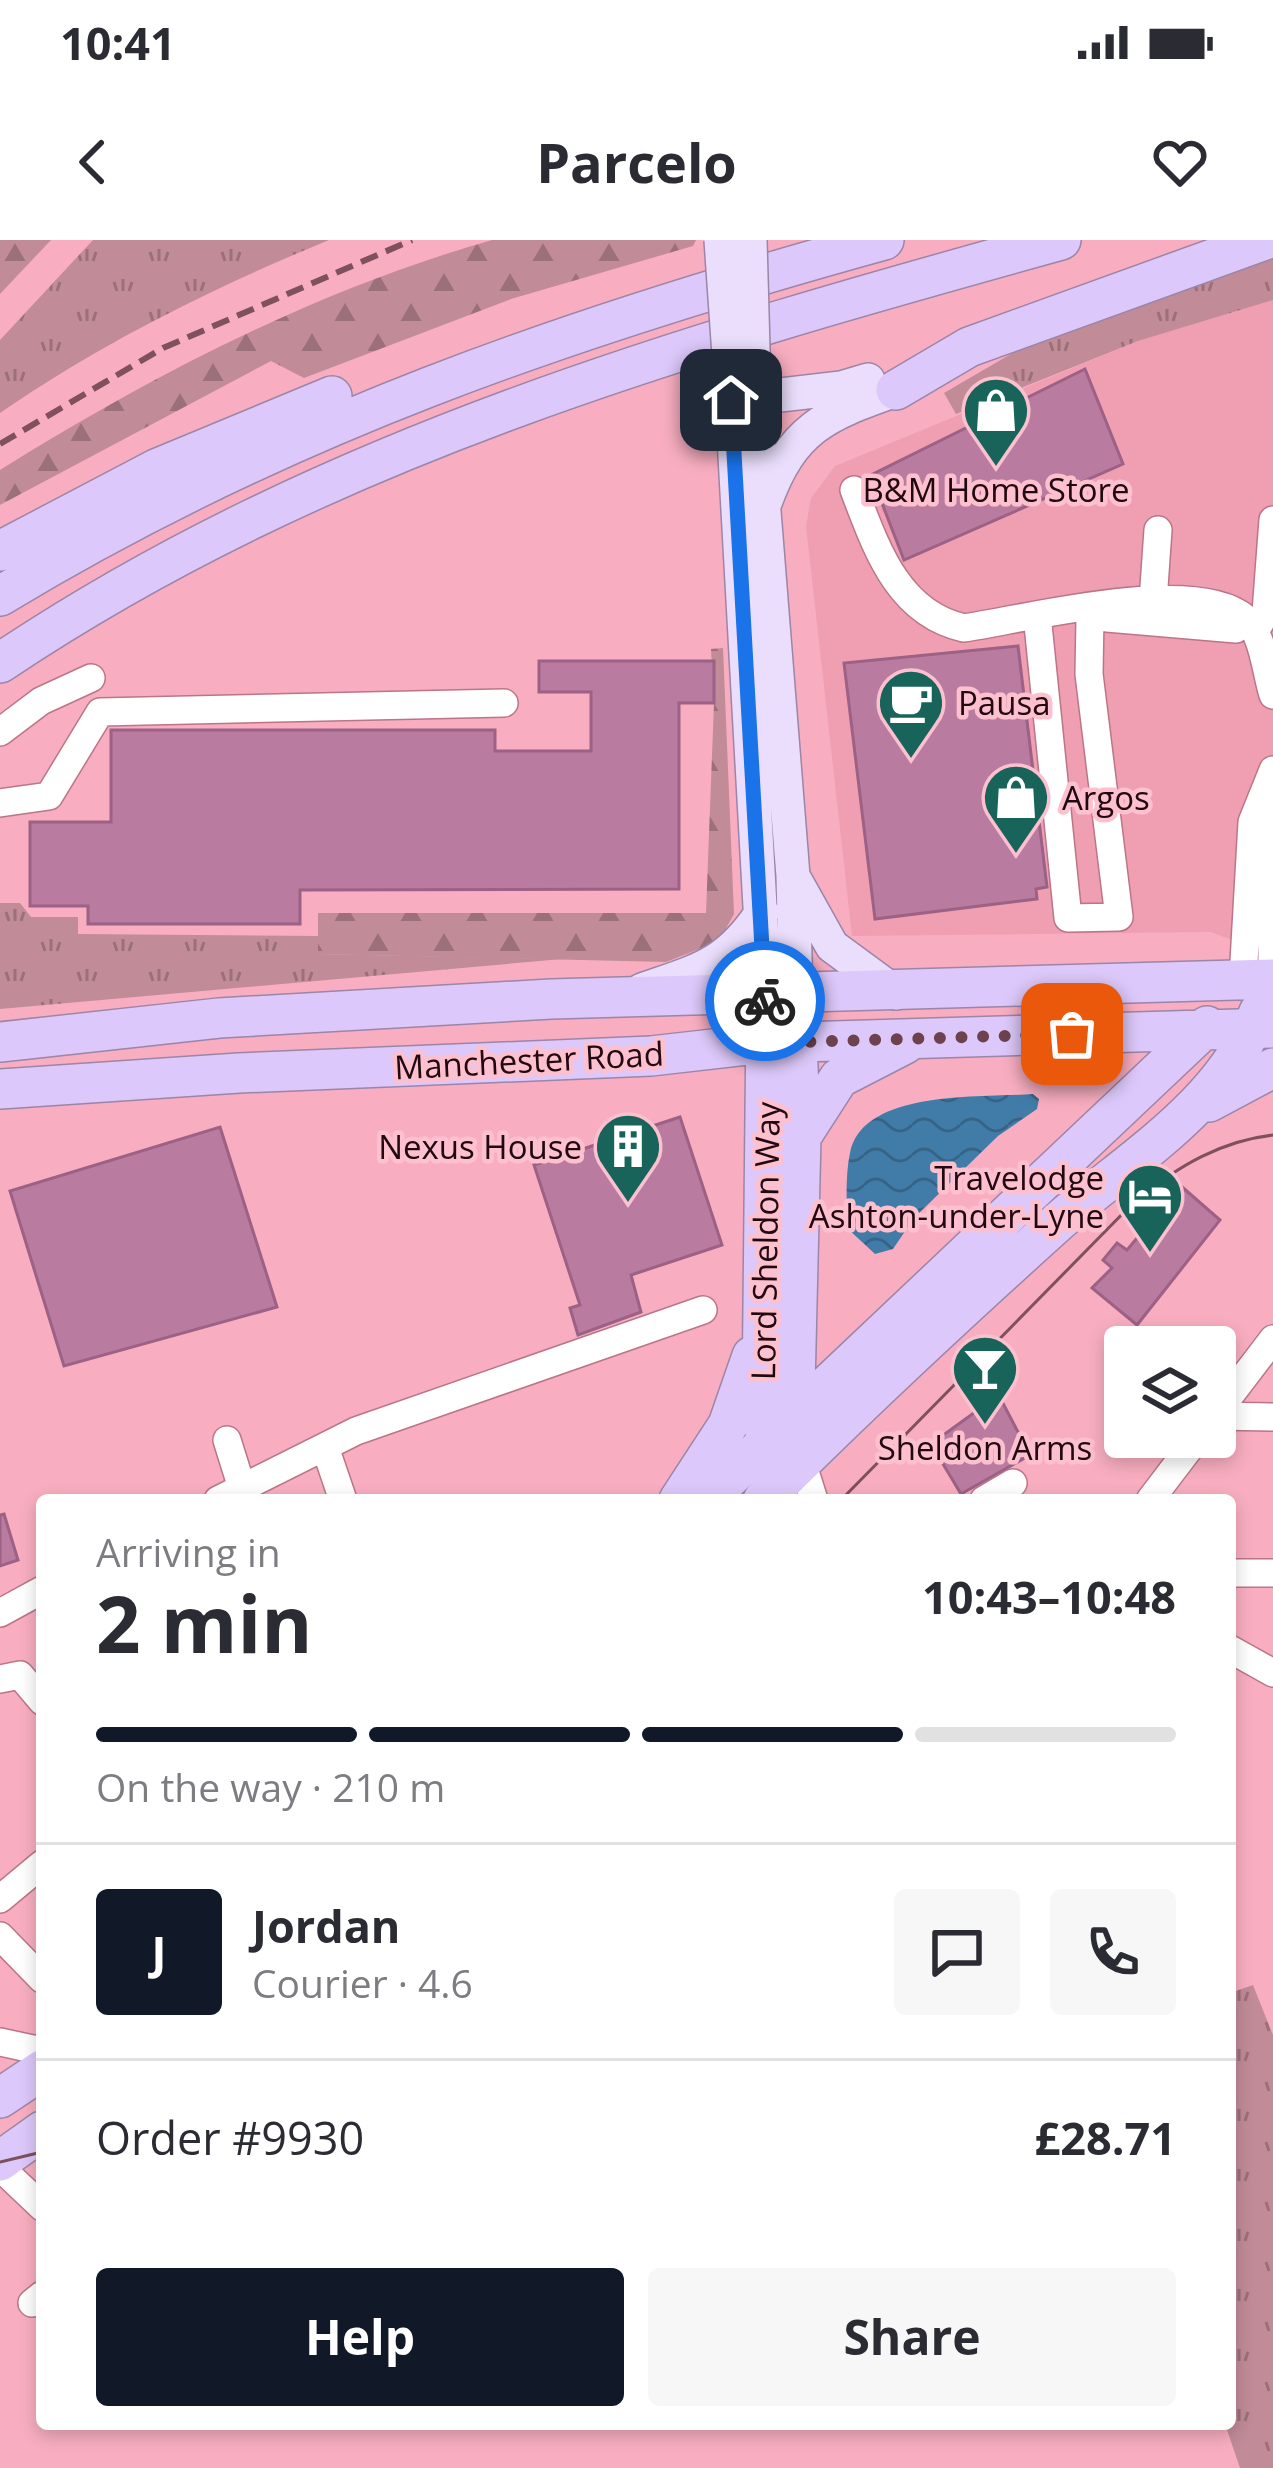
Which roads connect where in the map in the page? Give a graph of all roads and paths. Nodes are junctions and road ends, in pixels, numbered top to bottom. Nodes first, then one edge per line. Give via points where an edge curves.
1 (721, 240) edge
2 (750, 240) edge
3 (884, 240) edge
4 (1061, 240) edge
5 (1265, 240) edge
6 (558, 336) junction
7 (892, 382) junction
8 (743, 392) junction
9 (854, 490) dead end
10 (762, 511) junction
11 (1273, 520) edge
12 (1159, 530) dead end
13 (0, 551) edge
14 (0, 596) edge
15 (1153, 609) junction
16 (1037, 615) junction
17 (1090, 617) junction
18 (1255, 632) junction
19 (0, 663) edge
20 (91, 678) dead end
21 (1273, 695) edge
22 (504, 703) dead end
23 (0, 732) edge
24 (1273, 770) edge
25 (0, 803) edge
26 (1273, 814) edge
27 (794, 876) junction
28 (1272, 888) edge
29 (762, 912) junction
30 (896, 993) junction
31 (623, 997) junction
32 (780, 997) junction
33 (1264, 999) edge
34 (1203, 1031) junction
35 (923, 1036) junction
36 (0, 1042) edge
37 (782, 1043) junction
38 (1273, 1068) edge
39 (64, 1087) junction
40 (0, 1089) edge
41 (0, 1105) edge
42 (1195, 1109) junction
43 (801, 1137) junction
44 (703, 1310) dead end
45 (780, 1319) junction
46 (1273, 1339) edge
47 (859, 1351) junction
48 (1236, 1387) edge
49 (1236, 1416) edge
50 (1273, 1417) edge
51 (227, 1440) dead end
52 (325, 1447) junction
53 (1182, 1458) edge
54 (778, 1466) edge
55 (1013, 1483) dead end
56 (230, 1494) edge
57 (341, 1494) edge
58 (683, 1494) edge
59 (719, 1494) edge
60 (738, 1494) edge
61 (808, 1494) edge
62 (995, 1494) edge
63 (1155, 1494) edge
64 (1236, 1573) edge
65 (1273, 1573) edge
66 (36, 1593) edge
67 (0, 1613) edge
68 (1236, 1652) edge
69 (1273, 1673) edge
70 (0, 1679) edge
71 (36, 1689) edge
72 (36, 1869) edge
73 (0, 1899) edge
74 (0, 1936) edge
75 (36, 1973) edge
76 (0, 2042) edge
77 (36, 2050) edge
78 (13, 2084) edge
79 (36, 2125) edge
80 (36, 2138) edge
81 (0, 2164) edge
82 (36, 2200) edge

1 - 8 main road, bridge
2 - 8 main road, bridge
3 - 6 highway
4 - 19 highway via 530,398 276,503
5 - 7 highway
6 - 13 highway via 432,360 304,406 156,469
6 - 14 highway via 325,425 111,528
7 - 8 main road
7 - 10 main road via 801,434
8 - 10 main road
8 - 29 main road
9 - 16 street via 883,566 943,623 964,628
10 - 27 main road
11 - 18 street via 1266,612
12 - 15 street
15 - 16 street
15 - 17 street
15 - 18 street via 1225,608
16 - 17 street
16 - 17 street via 1068,918 1119,917 1089,674
18 - 21 street
20 - 23 street
22 - 25 street via 100,712 49,796
24 - 33 street via 1252,822
26 - 28 street
27 - 30 main road via 832,946
27 - 32 main road
28 - 33 street
29 - 31 main road via 718,963
29 - 32 main road
30 - 32 highway, Manchester Road
30 - 33 highway, Manchester Road
31 - 32 highway, Manchester Road
31 - 36 highway, Manchester Road via 219,1018
32 - 37 highway
33 - 34 highway, Manchester Road
33 - 42 highway, Lord Sheldon Way
34 - 35 highway, Manchester Road
34 - 47 highway, Lord Sheldon Way
35 - 37 highway, Manchester Road
35 - 43 highway via 839,1078
37 - 39 highway, Manchester Road
37 - 43 highway, Lord Sheldon Way
37 - 45 highway, Lord Sheldon Way
38 - 42 highway
39 - 40 highway, Manchester Road
39 - 41 highway
42 - 54 highway, Lord Sheldon Way
43 - 45 highway, Lord Sheldon Way
44 - 52 street
45 - 47 highway via 824,1346
45 - 54 highway, Lord Sheldon Way
45 - 58 highway
46 - 48 street
47 - 54 highway, Lord Sheldon Way
49 - 50 street
51 - 56 street
52 - 56 street
52 - 57 street
53 - 63 street
54 - 59 highway, Lord Sheldon Way
54 - 60 highway
54 - 61 street
55 - 62 street
64 - 65 street
66 - 67 street
68 - 69 street
70 - 71 street via 20,1675
72 - 73 street
74 - 75 street
76 - 77 street
78 - 79 street
80 - 81 highway
81 - 82 street

